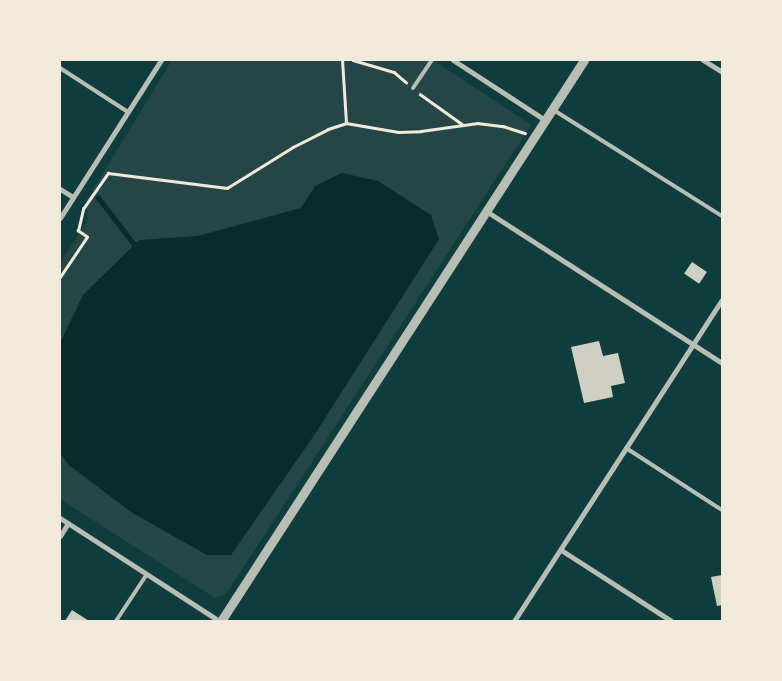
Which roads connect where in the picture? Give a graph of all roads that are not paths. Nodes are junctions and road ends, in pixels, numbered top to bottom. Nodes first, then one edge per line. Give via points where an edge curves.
1 (161, 60) edge
2 (432, 60) edge
3 (453, 60) edge
4 (584, 60) edge
5 (703, 60) edge
6 (60, 68) edge
7 (722, 72) edge
8 (413, 88) dead end
9 (552, 109) junction
10 (128, 112) junction
11 (545, 120) junction
12 (60, 189) edge
13 (74, 197) junction
14 (486, 211) junction
15 (722, 216) edge
16 (60, 218) edge
17 (722, 300) edge
18 (693, 345) junction
19 (722, 364) edge
20 (626, 448) junction
21 (722, 510) edge
22 (60, 518) edge
23 (68, 523) junction
24 (60, 536) edge
25 (561, 550) junction
26 (147, 574) junction
27 (116, 621) edge
28 (220, 621) edge
29 (514, 621) edge
30 (671, 621) edge

1 - 10 street
2 - 8 lane
3 - 11 street
4 - 9 street
5 - 7 street
6 - 10 lane
9 - 11 street
9 - 15 lane
10 - 13 street
11 - 14 street
12 - 13 street
13 - 16 street
14 - 18 street
14 - 28 street
17 - 18 street
18 - 19 street
18 - 20 street
20 - 21 lane
20 - 25 street
22 - 23 street
23 - 24 street
23 - 26 street
25 - 29 street
25 - 30 street
26 - 27 lane
26 - 28 street

